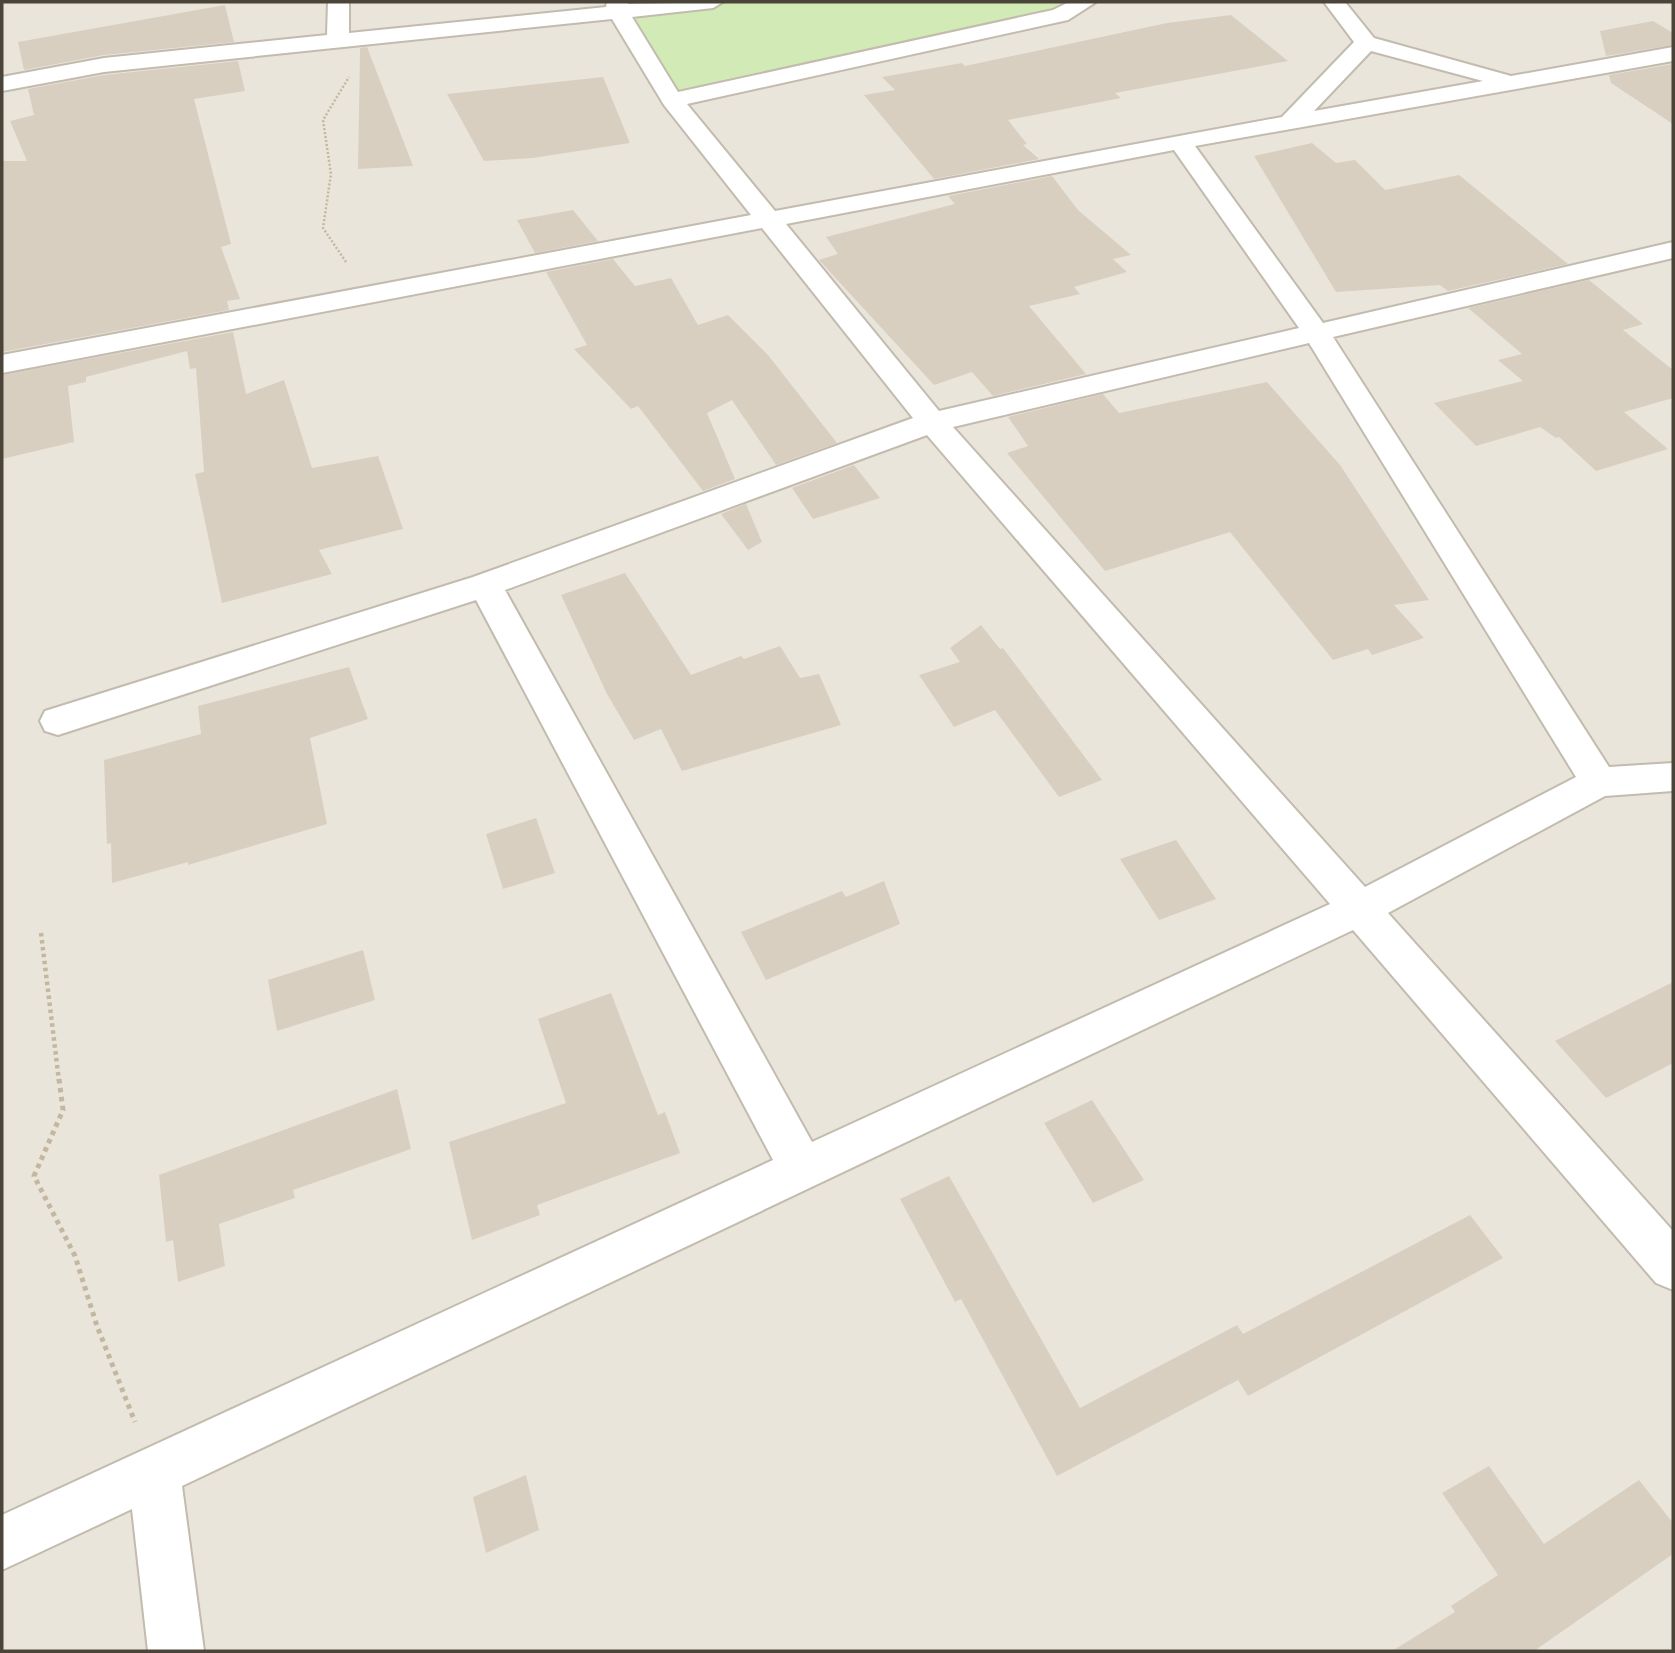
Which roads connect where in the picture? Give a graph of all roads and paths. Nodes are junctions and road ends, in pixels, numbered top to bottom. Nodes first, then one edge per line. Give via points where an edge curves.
1 (338, 2) edge
2 (713, 2) edge
3 (1085, 2) edge
4 (1334, 2) edge
5 (617, 6) edge
6 (374, 36) junction
7 (338, 40) junction
8 (1366, 43) junction
9 (1673, 54) edge
10 (1514, 82) junction
11 (2, 84) edge
12 (672, 100) junction
13 (1289, 123) junction
14 (1180, 142) junction
15 (767, 220) junction
16 (1673, 250) edge
17 (367, 295) junction
18 (1317, 334) junction
19 (2, 364) edge
20 (932, 422) junction
21 (485, 585) junction
22 (58, 721) dead end
23 (1673, 776) edge
24 (1599, 782) junction
25 (1361, 908) junction
26 (41, 933) dead end
27 (802, 1170) junction
28 (1673, 1266) edge
29 (154, 1472) junction
30 (2, 1543) edge
31 (176, 1651) edge

1 - 7 street
2 - 5 street
3 - 12 street via 1060,15
4 - 8 street
5 - 6 street
5 - 12 street
6 - 7 street
6 - 17 path via 323,120 333,181 323,228
7 - 11 street via 104,65
8 - 10 street
8 - 13 street
9 - 10 street
10 - 13 street
12 - 15 street
13 - 14 street
14 - 15 street
14 - 18 street
15 - 17 street
15 - 20 street
16 - 18 street
17 - 19 street
18 - 20 street
18 - 24 street
20 - 21 street
20 - 25 street
21 - 22 street
21 - 27 street
23 - 24 street
24 - 25 street
25 - 27 street
25 - 28 street
26 - 29 path via 63,1110 34,1176 75,1256
27 - 29 street
29 - 30 street
29 - 31 street

